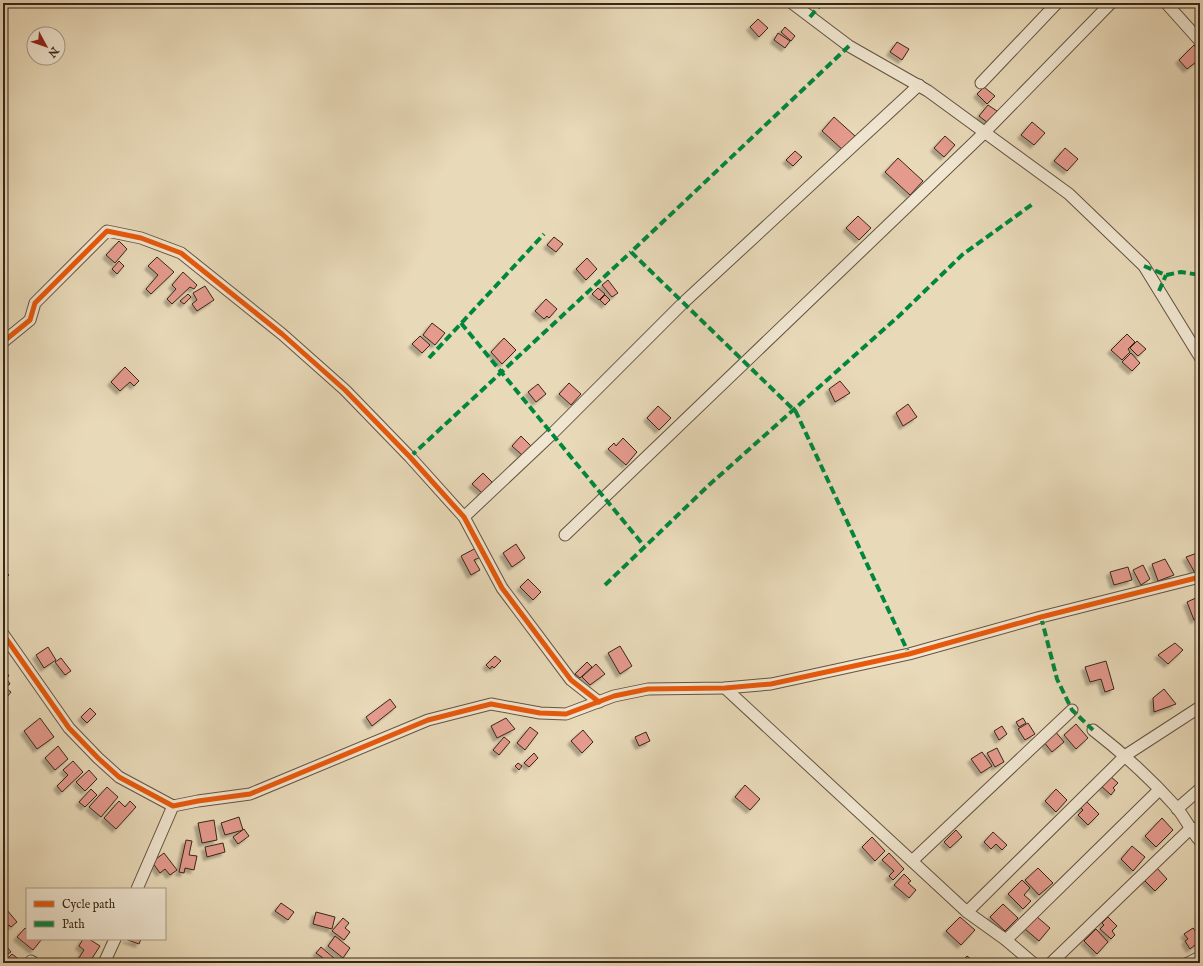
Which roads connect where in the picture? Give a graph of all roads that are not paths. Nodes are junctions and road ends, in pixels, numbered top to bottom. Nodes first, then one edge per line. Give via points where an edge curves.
1 (792, 3) edge
2 (1057, 3) edge
3 (1111, 3) edge
4 (1166, 3) edge
5 (1200, 41) edge
6 (982, 83) dead end
7 (919, 85) junction
8 (984, 132) junction
9 (3, 342) edge
10 (1200, 356) edge
11 (464, 517) junction
12 (565, 535) dead end
13 (1200, 577) edge
14 (3, 634) edge
15 (725, 688) junction
16 (599, 702) junction
17 (1200, 707) edge
18 (1072, 710) dead end
19 (1093, 730) dead end
20 (1126, 756) junction
21 (1200, 789) edge
22 (1159, 790) junction
23 (173, 806) junction
24 (1178, 809) junction
25 (1195, 828) edge
26 (1200, 841) edge
27 (912, 861) junction
28 (137, 888) edge
29 (967, 912) junction
30 (114, 940) edge
31 (1006, 940) junction
32 (1200, 957) edge
33 (104, 963) edge
34 (1033, 963) edge
35 (1051, 963) edge
36 (1188, 963) edge

1 - 7 street via 849,46
2 - 6 street
3 - 8 street
4 - 5 street
7 - 8 street
7 - 11 street via 683,303 552,434
8 - 10 street via 1069,194 1144,266
8 - 12 street
9 - 11 street via 30,320 35,303 107,231 148,240 181,253 282,334 345,390
11 - 16 street via 502,588 572,680
13 - 15 street via 1041,616 909,654 771,684
14 - 23 street via 69,728 98,758 119,777
15 - 16 street via 648,689
15 - 27 street
16 - 23 street via 566,714 540,713 491,704 428,720 250,794
17 - 20 street
18 - 27 street
19 - 20 street
20 - 22 street
20 - 29 street
21 - 24 street
22 - 24 street
22 - 31 street
23 - 28 street
24 - 25 street
25 - 26 street
25 - 35 street
27 - 29 street
29 - 31 street
30 - 33 street
31 - 34 street
32 - 36 street

